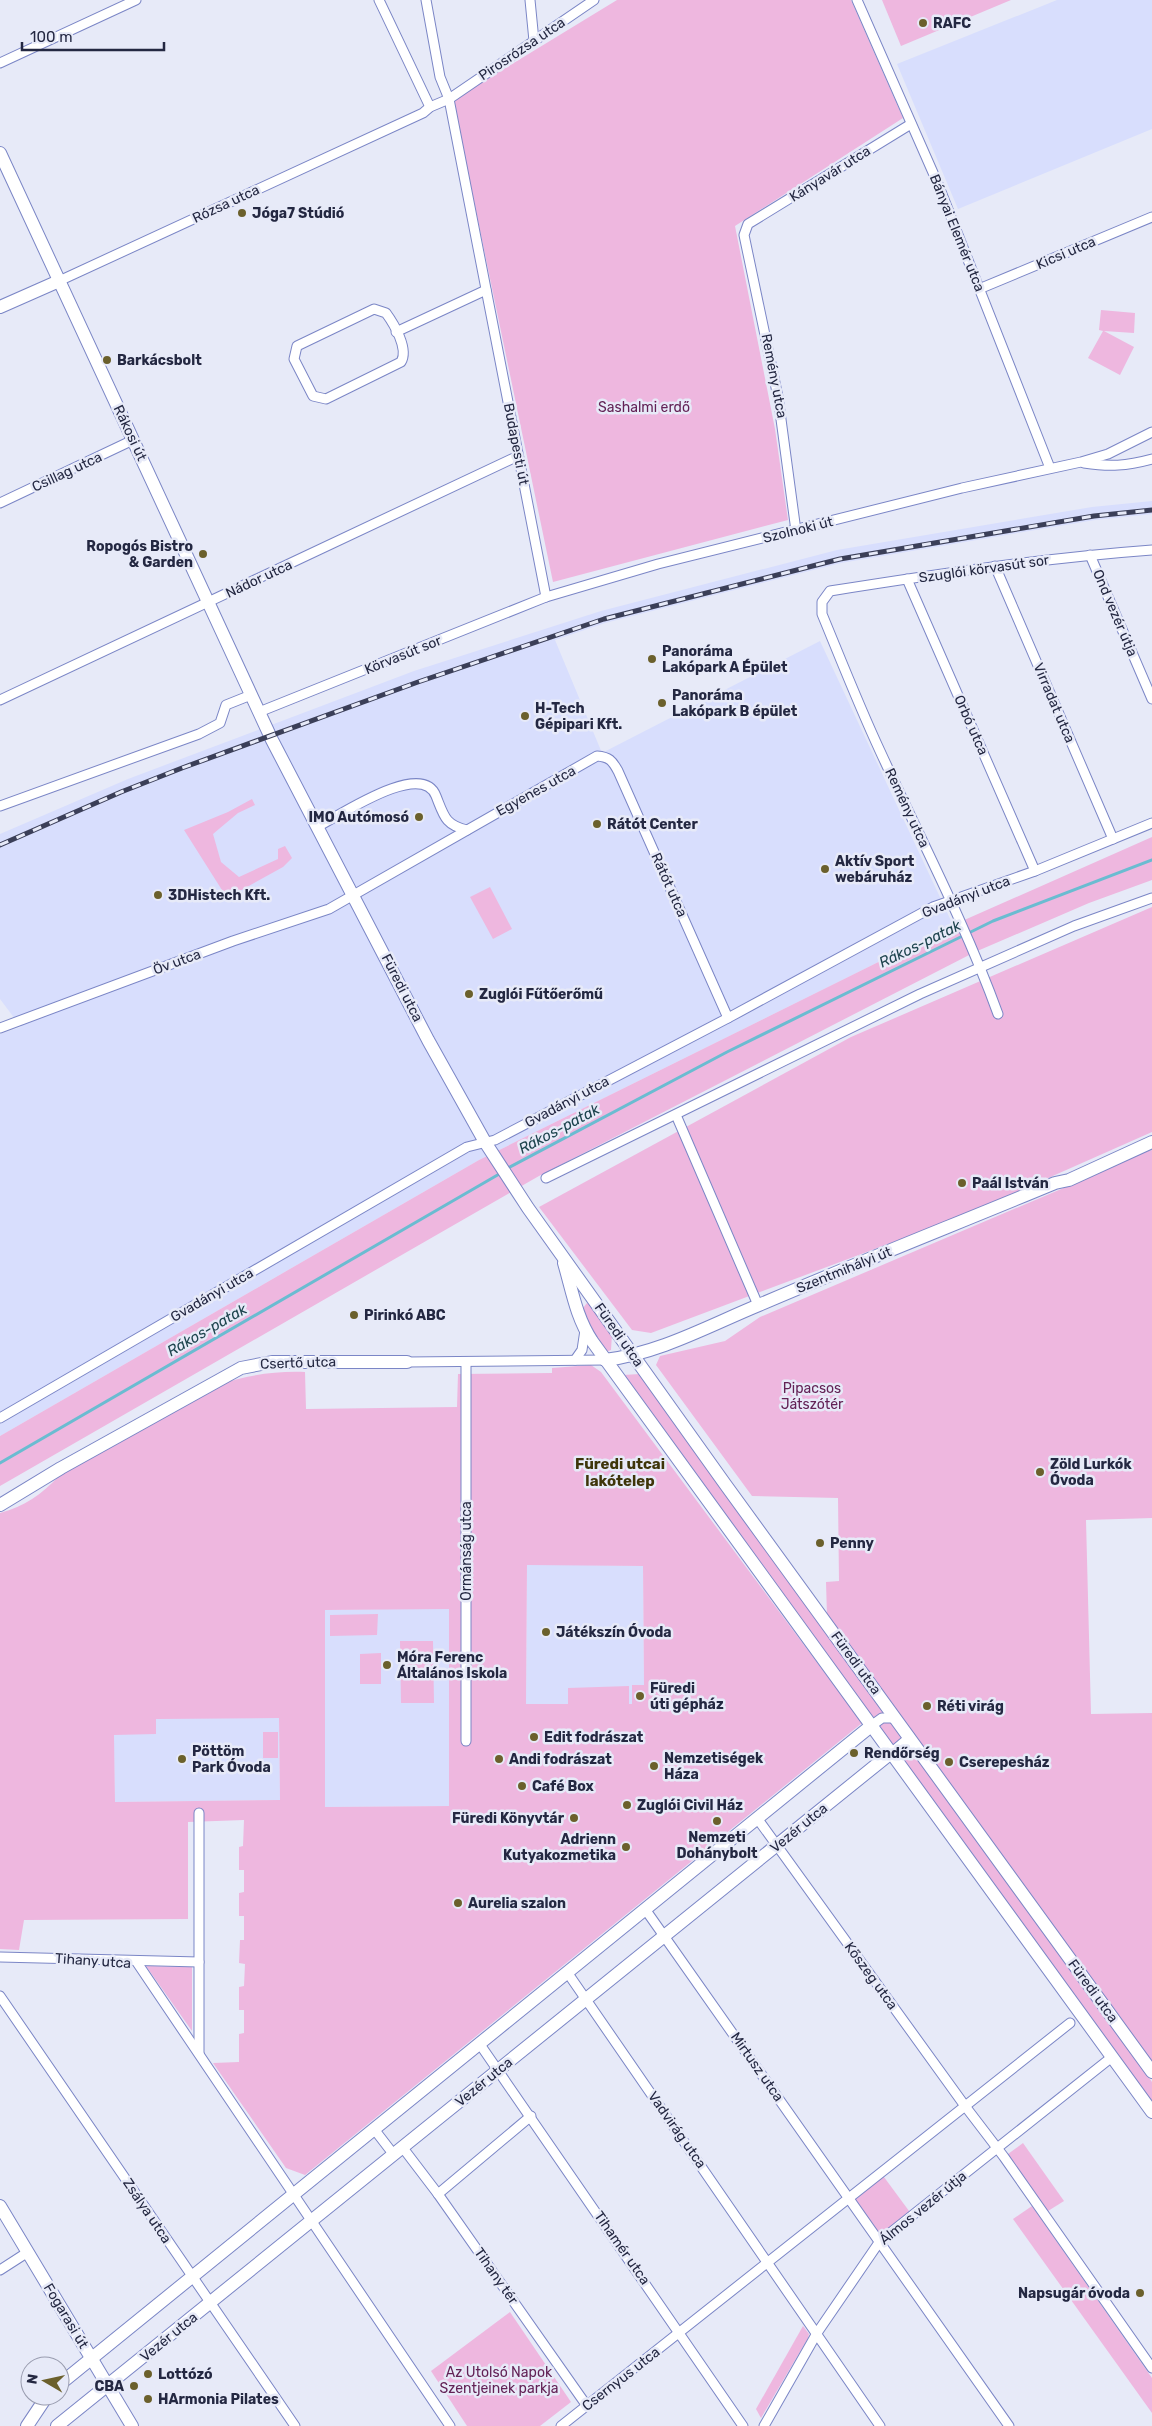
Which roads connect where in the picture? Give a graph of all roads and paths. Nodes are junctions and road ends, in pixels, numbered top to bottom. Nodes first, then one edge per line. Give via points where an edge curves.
1 (136, 0) edge
2 (379, 0) edge
3 (426, 0) edge
4 (530, 0) edge
5 (594, 0) edge
6 (857, 0) edge
7 (534, 41) junction
8 (0, 63) edge
9 (450, 99) junction
10 (430, 107) junction
11 (911, 124) junction
12 (0, 153) edge
13 (1152, 217) edge
14 (748, 224) joint
15 (59, 281) junction
16 (979, 289) junction
17 (486, 290) junction
18 (0, 307) edge
19 (396, 332) junction
20 (1152, 432) edge
21 (133, 440) junction
22 (518, 456) junction
23 (1152, 459) edge
24 (1081, 462) junction
25 (1050, 468) junction
26 (0, 503) edge
27 (796, 531) junction
28 (1152, 550) edge
29 (1090, 554) junction
30 (995, 566) junction
31 (907, 579) junction
32 (546, 597) junction
33 (822, 602) joint
34 (209, 603) junction
35 (251, 695) junction
36 (1152, 699) edge
37 (0, 700) edge
38 (259, 712) junction
39 (606, 756) joint
40 (0, 806) edge
41 (1152, 823) edge
42 (317, 827) junction
43 (467, 830) junction
44 (1113, 839) junction
45 (1035, 871) junction
46 (354, 897) junction
47 (1152, 898) edge
48 (952, 901) junction
49 (981, 967) junction
50 (998, 1014) dead end
51 (728, 1018) junction
52 (0, 1028) edge
53 (676, 1116) junction
54 (485, 1142) junction
55 (1152, 1142) edge
56 (546, 1178) dead end
57 (561, 1253) junction
58 (758, 1305) junction
59 (585, 1330) junction
60 (633, 1354) junction
61 (575, 1360) junction
62 (605, 1360) junction
63 (407, 1362) joint
64 (466, 1362) junction
65 (0, 1418) edge
66 (0, 1505) edge
67 (895, 1718) junction
68 (871, 1726) junction
69 (910, 1737) junction
70 (466, 1741) dead end
71 (891, 1753) junction
72 (199, 1813) dead end
73 (757, 1818) junction
74 (778, 1845) junction
75 (645, 1909) junction
76 (665, 1936) junction
77 (0, 1957) edge
78 (136, 1961) junction
79 (199, 1962) junction
80 (568, 1972) junction
81 (0, 1996) edge
82 (586, 1998) junction
83 (1070, 2023) dead end
84 (479, 2044) junction
85 (199, 2053) junction
86 (1112, 2056) junction
87 (499, 2070) junction
88 (1152, 2072) edge
89 (965, 2106) junction
90 (1152, 2112) edge
91 (531, 2116) junction
92 (374, 2129) junction
93 (997, 2149) junction
94 (398, 2151) junction
95 (293, 2194) junction
96 (438, 2194) junction
97 (849, 2198) junction
98 (0, 2206) edge
99 (315, 2226) junction
100 (880, 2241) junction
101 (28, 2252) junction
102 (769, 2262) junction
103 (0, 2270) edge
104 (192, 2276) junction
105 (210, 2303) junction
106 (680, 2333) junction
107 (817, 2333) junction
108 (113, 2340) junction
109 (91, 2358) junction
110 (1152, 2368) edge
111 (70, 2376) edge
112 (108, 2386) junction
113 (40, 2406) edge
114 (587, 2406) junction
115 (27, 2426) edge
116 (57, 2426) edge
117 (132, 2426) edge
118 (295, 2426) edge
119 (450, 2426) edge
120 (561, 2426) edge
121 (743, 2426) edge
122 (764, 2426) edge
123 (880, 2426) edge
124 (1009, 2426) edge

1 - 8 street
2 - 10 street
3 - 9 street, Budapesti út via 440,77
4 - 7 street
5 - 7 street, Pirosrózsa utca
6 - 11 street, Bányai Elemér utca
7 - 9 street, Pirosrózsa utca
9 - 10 street, Rózsa utca
9 - 17 street, Budapesti út
10 - 15 street, Rózsa utca
11 - 14 street, Kányavár utca
11 - 16 street, Bányai Elemér utca
12 - 15 main road, Rákosi út
13 - 16 street, Kicsi utca
14 - 27 street, Remény utca via 744,234 778,396
15 - 18 main road, Rózsa utca
15 - 21 main road, Rákosi út
16 - 25 street, Bányai Elemér utca
17 - 19 street
17 - 22 street, Budapesti út
19 - 19 street via 386,313 381,309 371,310 299,344 294,351 294,359 313,396 326,399 401,362 404,350
20 - 24 street via 1108,454
21 - 26 street, Csillag utca
21 - 34 main road, Rákosi út
22 - 32 street, Budapesti út
22 - 34 street, Nádor utca
23 - 24 street via 1111,467
24 - 25 street
25 - 27 street, Szolnoki út
27 - 32 street, Szolnoki út via 658,564
28 - 29 street, Szuglói körvasút sor
29 - 30 street, Szuglói körvasút sor
29 - 36 street, Ond vezér útja
30 - 31 street, Szuglói körvasút sor
30 - 44 street, Virradat utca
31 - 33 street, Szuglói körvasút sor via 830,591
31 - 45 street, Orbó utca
32 - 38 street, Körvasút sor
33 - 48 street, Remény utca via 822,614 879,749
34 - 35 main road, Rákosi út
34 - 37 street, Nádor utca
35 - 38 main road, Rákosi út
35 - 40 street via 226,705 220,724 199,734
38 - 42 main road, Füredi utca
39 - 43 street, Egyenes utca via 597,756
39 - 51 street, Rátót utca via 618,770
41 - 44 street, Gvadányi utca
42 - 43 street via 391,788 416,782 435,792 446,820 453,827
42 - 46 main road, Füredi utca
43 - 46 street, Egyenes utca
44 - 45 street, Gvadányi utca
45 - 48 street, Gvadányi utca
46 - 52 street, Öv utca via 329,909
46 - 54 main road, Füredi utca
47 - 49 street via 1074,926
48 - 49 street, Remény utca
48 - 51 street, Gvadányi utca via 933,907
49 - 50 street, Remény utca
49 - 53 street via 911,998
51 - 54 street, Gvadányi utca via 501,1137
53 - 56 street
53 - 58 street
54 - 57 main road, Füredi utca
54 - 65 street, Gvadányi utca via 467,1147
55 - 58 main road, Szentmihályi út via 1069,1180 1054,1183
57 - 59 main road, Füredi utca via 574,1304
57 - 60 main road, Füredi utca
58 - 60 main road, Szentmihályi út via 706,1329
59 - 61 street, Füredi utca via 582,1350
59 - 62 main road, Füredi utca
60 - 62 main road, Csertő utca
60 - 67 main road, Füredi utca
61 - 62 street, Csertő utca
61 - 64 street, Csertő utca
62 - 68 main road, Füredi utca
63 - 64 street, Csertő utca
63 - 66 main road, Csertő utca via 272,1362 241,1368
64 - 70 street, Ormánság utca
67 - 68 street via 882,1718
67 - 69 main road, Füredi utca
68 - 71 main road, Füredi utca
68 - 73 main road
69 - 71 street, Vezér utca
69 - 88 main road, Füredi utca
71 - 74 main road, Vezér utca
71 - 86 main road, Füredi utca
72 - 79 street
73 - 74 street, Kőszeg utca
73 - 75 main road
74 - 76 main road, Vezér utca
74 - 89 street, Kőszeg utca
75 - 76 street, Mirtusz utca
75 - 80 main road
76 - 82 main road, Vezér utca
76 - 97 street, Mirtusz utca
77 - 78 street, Tihany utca
78 - 79 street
78 - 85 street, Tihany utca
79 - 85 street
80 - 82 street, Vadvirág utca
80 - 84 main road
81 - 104 street, Zsálya utca
82 - 87 main road, Vezér utca
82 - 102 street, Vadvirág utca
83 - 89 street
84 - 87 street, Tihamér utca
84 - 92 main road
85 - 95 street, Tihany utca
86 - 90 main road, Füredi utca
86 - 93 street, Álmos vezér útja
87 - 91 street, Tihamér utca
87 - 94 main road, Vezér utca
89 - 93 street, Kőszeg utca
89 - 97 street
91 - 96 street
91 - 106 street, Tihamér utca
92 - 94 street, Tihany tér
92 - 95 main road
93 - 100 street, Álmos vezér útja
93 - 110 street
94 - 96 street, Tihany tér
94 - 99 main road, Vezér utca
95 - 99 street, Tihany utca
95 - 104 main road
96 - 114 street, Tihany tér
97 - 100 street, Mirtusz utca
97 - 102 street
98 - 101 main road, Fogarasi út
99 - 105 main road, Vezér utca
99 - 119 street
100 - 107 street, Álmos vezér útja
100 - 124 street
101 - 103 street
101 - 109 main road, Fogarasi út
102 - 106 street
102 - 107 street, Vadvirág utca
104 - 105 street, Zsálya utca
104 - 108 main road
105 - 112 main road, Vezér utca
105 - 118 street, Zsálya utca
106 - 114 street, Csernyus utca
106 - 121 street, Tihamér utca
107 - 122 street, Álmos vezér útja
107 - 123 street
108 - 109 main road
108 - 112 main road via 102,2369
109 - 111 main road
109 - 112 main road, Fogarasi út
112 - 116 main road, Vezér utca
112 - 117 main road, Fogarasi út
113 - 115 main road
114 - 120 street, Csernyus utca

